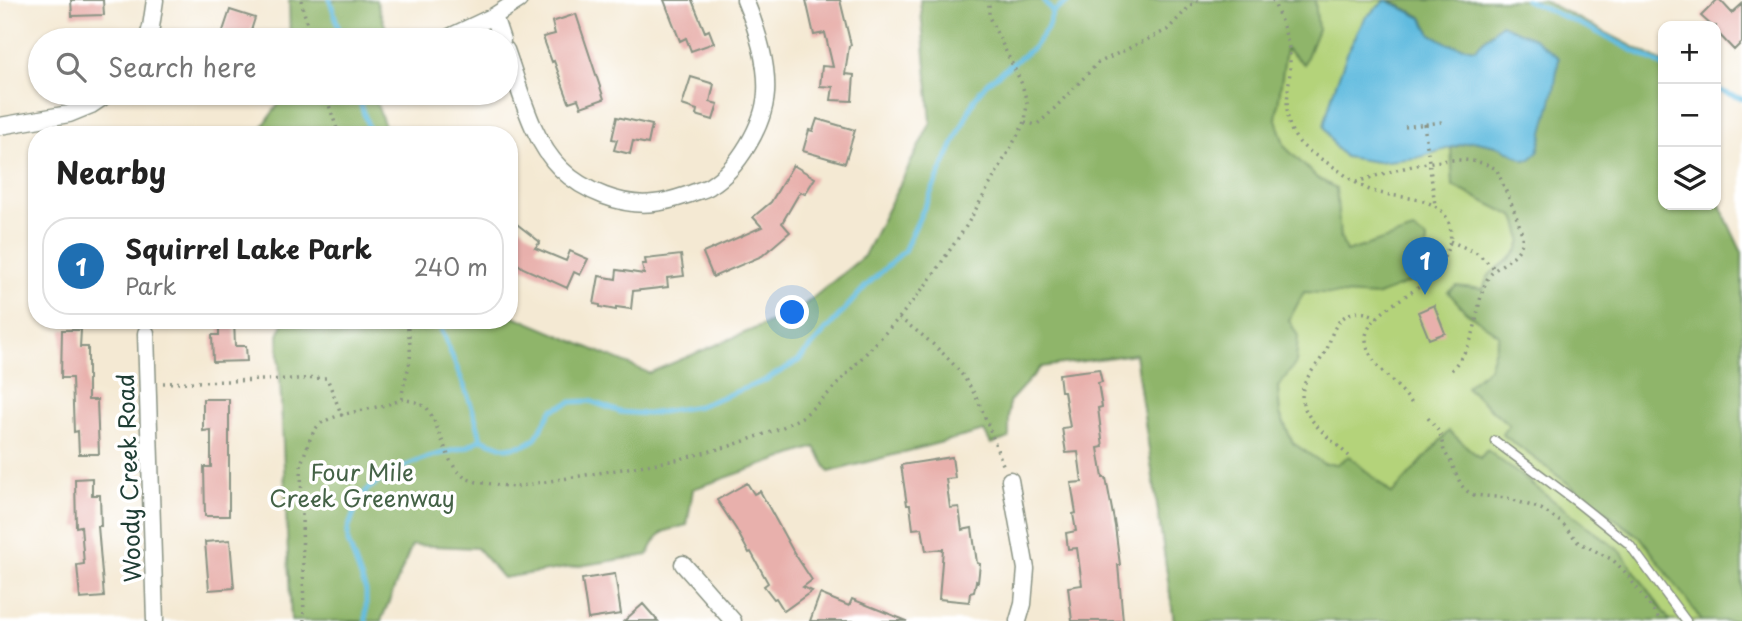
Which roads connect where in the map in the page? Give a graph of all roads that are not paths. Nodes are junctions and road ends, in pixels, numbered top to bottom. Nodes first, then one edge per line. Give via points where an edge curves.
1 (155, 0) edge
2 (519, 0) edge
3 (745, 0) edge
4 (494, 16) junction
5 (152, 28) edge
6 (468, 28) edge
7 (498, 28) edge
8 (518, 83) edge
9 (91, 105) edge
10 (0, 126) edge
11 (146, 333) dead end
12 (1495, 441) dead end
13 (1010, 480) road end
14 (683, 564) dead end
15 (155, 621) edge
16 (733, 621) edge
17 (1018, 621) edge
18 (1686, 621) edge

1 - 5 street
2 - 4 street
3 - 8 street via 763,59 766,93 760,121 729,170 710,186 674,200 629,202 582,186 544,149
4 - 6 street
4 - 7 street
9 - 10 street via 69,114
11 - 15 street, Woody Creek Road
12 - 18 lane via 1629,544
13 - 17 street via 1026,569
14 - 16 street

